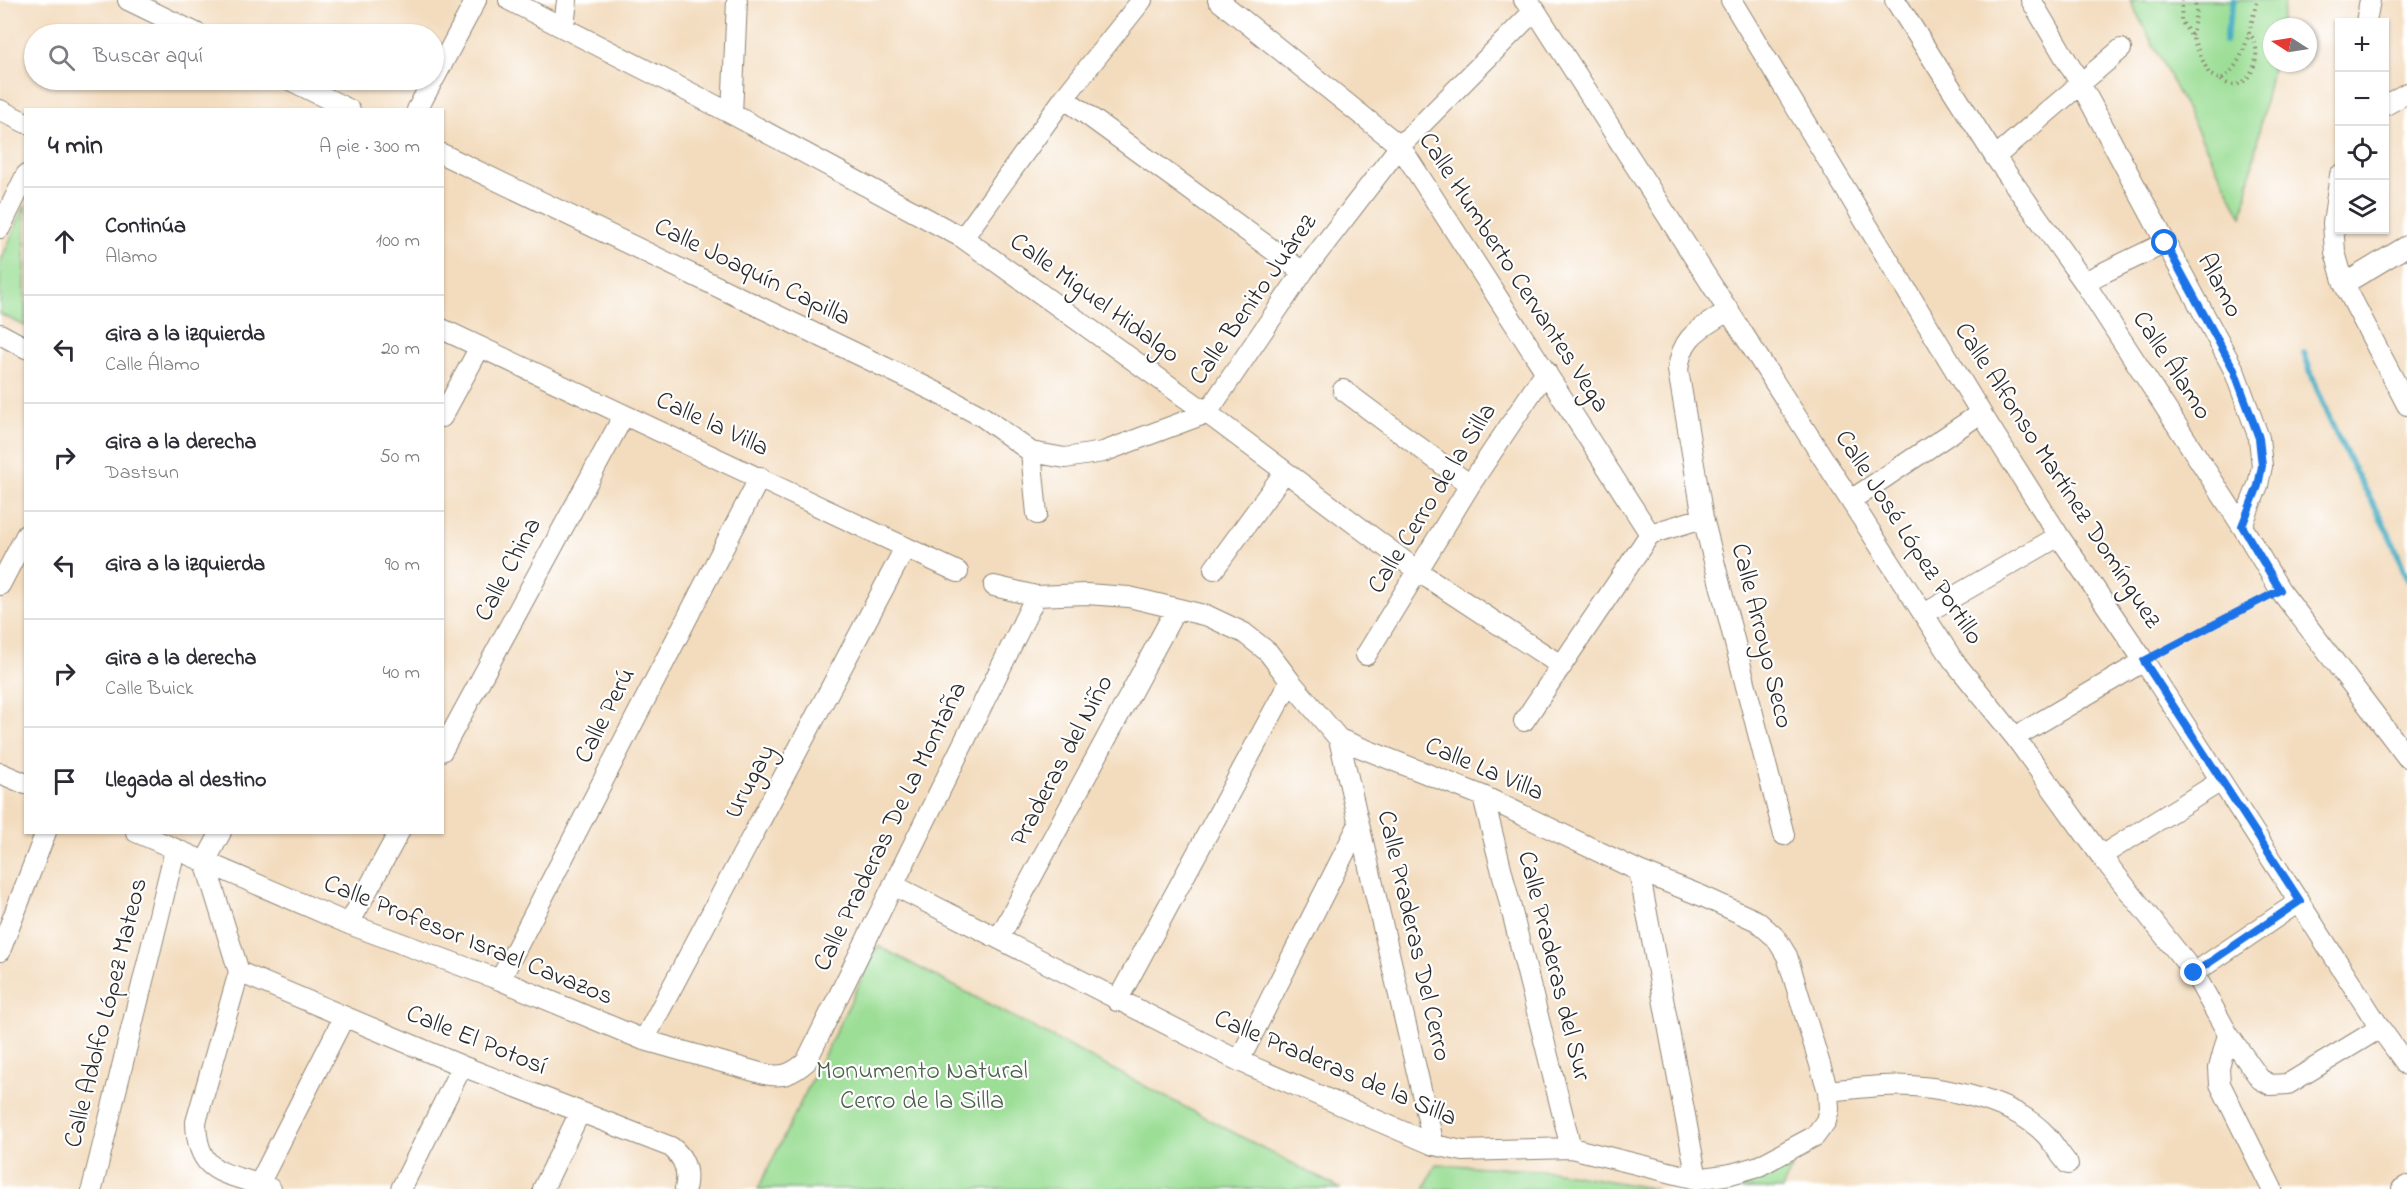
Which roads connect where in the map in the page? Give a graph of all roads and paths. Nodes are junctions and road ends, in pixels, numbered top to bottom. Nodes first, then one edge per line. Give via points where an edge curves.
1 (128, 0) edge
2 (476, 0) edge
3 (509, 0) edge
4 (567, 0) edge
5 (737, 0) edge
6 (1218, 0) edge
7 (1731, 0) edge
8 (1895, 0) edge
9 (2031, 0) edge
10 (2182, 0) edge
11 (2195, 0) edge
12 (2257, 0) edge
13 (2370, 0) edge
14 (1139, 1) edge
15 (1530, 5) edge
16 (2367, 18) edge
17 (177, 24) edge
18 (564, 27) junction
19 (2248, 33) junction
20 (2192, 36) junction
21 (2121, 49) dead end
22 (444, 59) edge
23 (2221, 80) junction
24 (2080, 83) junction
25 (310, 90) edge
26 (427, 90) edge
27 (2407, 93) edge
28 (1064, 98) junction
29 (2389, 104) edge
30 (346, 108) edge
31 (418, 108) edge
32 (0, 110) edge
33 (732, 114) junction
34 (24, 122) edge
35 (1400, 147) junction
36 (444, 155) edge
37 (1995, 157) junction
38 (24, 179) edge
39 (2339, 180) edge
40 (0, 228) edge
41 (963, 238) junction
42 (2165, 243) junction
43 (2407, 246) edge
44 (1303, 273) junction
45 (2084, 282) junction
46 (2344, 284) junction
47 (1729, 310) junction
48 (444, 331) edge
49 (0, 334) edge
50 (24, 347) edge
51 (480, 347) junction
52 (1546, 371) junction
53 (1343, 390) dead end
54 (2407, 404) edge
55 (444, 413) edge
56 (1207, 413) junction
57 (1981, 413) junction
58 (624, 415) junction
59 (1031, 453) junction
60 (1284, 473) junction
61 (760, 477) junction
62 (1470, 485) junction
63 (1851, 500) junction
64 (1037, 514) dead end
65 (1703, 519) junction
66 (2242, 526) junction
67 (1650, 534) junction
68 (2059, 536) junction
69 (24, 539) edge
70 (905, 549) junction
71 (1214, 569) dead end
72 (958, 572) dead end
73 (1419, 572) junction
74 (0, 585) edge
75 (994, 586) dead end
76 (2280, 590) junction
77 (1036, 596) junction
78 (1176, 609) junction
79 (1924, 614) junction
80 (1365, 655) dead end
81 (2144, 661) junction
82 (1562, 666) junction
83 (1290, 681) junction
84 (1524, 721) dead end
85 (2015, 737) junction
86 (1339, 739) junction
87 (444, 747) edge
88 (2407, 757) edge
89 (0, 773) edge
90 (2221, 781) junction
91 (24, 783) edge
92 (1483, 796) junction
93 (1359, 824) junction
94 (45, 834) edge
95 (140, 834) edge
96 (220, 834) edge
97 (398, 834) edge
98 (1784, 835) dead end
99 (176, 850) junction
100 (2101, 856) junction
101 (205, 862) junction
102 (1639, 871) junction
103 (893, 885) junction
104 (2300, 901) junction
105 (349, 924) junction
106 (999, 938) junction
107 (0, 951) edge
108 (239, 972) junction
109 (2194, 973) junction
110 (500, 980) junction
111 (1117, 1001) junction
112 (344, 1017) junction
113 (2380, 1028) junction
114 (2228, 1034) junction
115 (644, 1040) junction
116 (1239, 1061) junction
117 (2407, 1065) edge
118 (462, 1066) junction
119 (788, 1075) joint
120 (1828, 1091) junction
121 (580, 1112) junction
122 (1815, 1136) joint
123 (1434, 1145) junction
124 (1571, 1148) junction
125 (2068, 1164) dead end
126 (1696, 1179) junction
127 (265, 1186) edge
128 (2407, 1186) edge
129 (92, 1189) edge
130 (401, 1189) edge
131 (543, 1189) edge
132 (685, 1189) edge
133 (2272, 1189) edge
134 (2402, 1189) edge

1 - 17 street
2 - 22 street
3 - 18 street, Calle Miguel Hidalgo
4 - 18 street
5 - 33 street
6 - 35 street, Calle Humberto Cervantes Vega
7 - 57 street, Calle Alfonso Martínez Domínguez
8 - 37 street, Calle Álamo
9 - 24 street, Alamo
10 - 20 path via 2181,21
11 - 20 path
12 - 19 path
13 - 16 street
14 - 28 street
15 - 35 street, Calle Benito Juárez
15 - 47 street, Calle José López Portillo
18 - 33 street, Calle Miguel Hidalgo
19 - 23 path via 2236,65
19 - 23 path via 2256,46 2246,81 2234,85
20 - 23 path via 2209,74
21 - 24 street
24 - 37 street
24 - 42 street, Alamo
25 - 30 street
26 - 31 street
27 - 29 street
28 - 41 street
28 - 44 street
32 - 34 street
33 - 41 street, Calle Miguel Hidalgo
35 - 44 street, Calle Benito Juárez
35 - 52 street, Calle Humberto Cervantes Vega
36 - 59 street, Calle Joaquín Capilla via 934,390 983,417
37 - 45 street, Calle Álamo
38 - 40 street
39 - 46 street via 2333,223 2335,252
41 - 56 street, Calle Miguel Hidalgo
42 - 45 street
42 - 66 street, Alamo via 2234,370 2259,438 2262,466
43 - 46 street
44 - 56 street, Calle Benito Juárez
45 - 66 street, Calle Álamo
46 - 54 street
47 - 63 street, Calle José López Portillo
47 - 65 street, Calle Arroyo Seco via 1690,336 1680,352 1678,370
48 - 51 street, Calle la Villa
49 - 50 street
51 - 55 street
51 - 58 street, Calle la Villa
52 - 62 street, Calle Cerro de la Silla
52 - 67 street, Calle Humberto Cervantes Vega
53 - 62 street
56 - 59 street, Calle Benito Juárez via 1103,452 1065,458
56 - 60 street, Calle Miguel Hidalgo
57 - 63 street
57 - 68 street, Calle Alfonso Martínez Domínguez
58 - 61 street, Calle la Villa
58 - 87 street, Calle China
59 - 64 street
60 - 71 street
60 - 73 street, Calle Miguel Hidalgo
61 - 70 street, Calle la Villa
61 - 110 street, Calle Perú
62 - 73 street, Calle Cerro de la Silla
63 - 79 street, Calle José López Portillo
65 - 67 street
65 - 98 street, Calle Arroyo Seco
66 - 76 street, Calle Álamo
67 - 82 street
68 - 79 street
68 - 81 street, Calle Alfonso Martínez Domínguez
69 - 74 street
70 - 72 street, Calle la Villa
70 - 115 street, Urugay
73 - 80 street, Calle Cerro de la Silla
73 - 82 street, Calle Miguel Hidalgo
75 - 77 street, Calle La Villa
76 - 81 path
76 - 88 street, Calle Álamo
77 - 78 street, Calle La Villa via 1118,596
77 - 103 street, Calle Praderas De La Montaña
78 - 83 street, Calle La Villa via 1208,616 1244,633 1268,651
78 - 106 street, Praderas del Niño
79 - 85 street, Calle José López Portillo via 1953,660
81 - 85 street
81 - 90 street, Calle Alfonso Martínez Domínguez
82 - 84 street
83 - 86 street, Calle La Villa
83 - 111 street
85 - 100 street, Calle José López Portillo
86 - 92 street, Calle La Villa
86 - 93 street, Calle Praderas Del Cerro
89 - 91 street
90 - 100 street
90 - 104 street, Calle Alfonso Martínez Domínguez
92 - 102 street, Calle La Villa
92 - 124 street, Calle Praderas del Sur
93 - 116 street
93 - 123 street, Calle Praderas Del Cerro
94 - 107 street
95 - 99 street, Calle Profesor Israel Cavazos
96 - 101 street
97 - 105 street
99 - 101 street, Calle Profesor Israel Cavazos
99 - 129 street, Calle Adolfo López Mateos
100 - 109 street, Calle José López Portillo
101 - 105 street, Calle Profesor Israel Cavazos
101 - 108 street
102 - 120 street, Calle La Villa via 1757,921 1776,938 1787,956
102 - 126 street
103 - 106 street, Calle Praderas de la Silla
103 - 119 street, Calle Praderas De La Montaña via 806,1062
104 - 109 street
104 - 113 street, Calle Alfonso Martínez Domínguez
105 - 110 street, Calle Profesor Israel Cavazos
106 - 111 street, Calle Praderas de la Silla
108 - 112 street, Calle El Potosí
108 - 127 street via 196,1122 196,1138 200,1155 220,1172
109 - 114 street, Calle José López Portillo
110 - 115 street, Calle Profesor Israel Cavazos
111 - 116 street, Calle Praderas de la Silla
112 - 118 street, Calle El Potosí
112 - 127 street
113 - 114 street, Calle José López Portillo via 2288,1084 2271,1085 2260,1079
113 - 117 street, Calle Alfonso Martínez Domínguez
114 - 133 street via 2219,1068 2220,1084
115 - 119 street, Calle Profesor Israel Cavazos via 764,1074
116 - 123 street, Calle Praderas de la Silla
118 - 121 street, Calle El Potosí
118 - 130 street
120 - 122 street, Calle La Villa via 1826,1121
120 - 125 street via 1917,1086 1990,1102 2019,1115 2045,1134
121 - 131 street
121 - 132 street, Calle El Potosí via 680,1153 686,1166
122 - 126 street, Calle Praderas de la Silla via 1759,1166
123 - 124 street, Calle Praderas de la Silla via 1463,1151
124 - 126 street, Calle Praderas de la Silla
128 - 134 street

